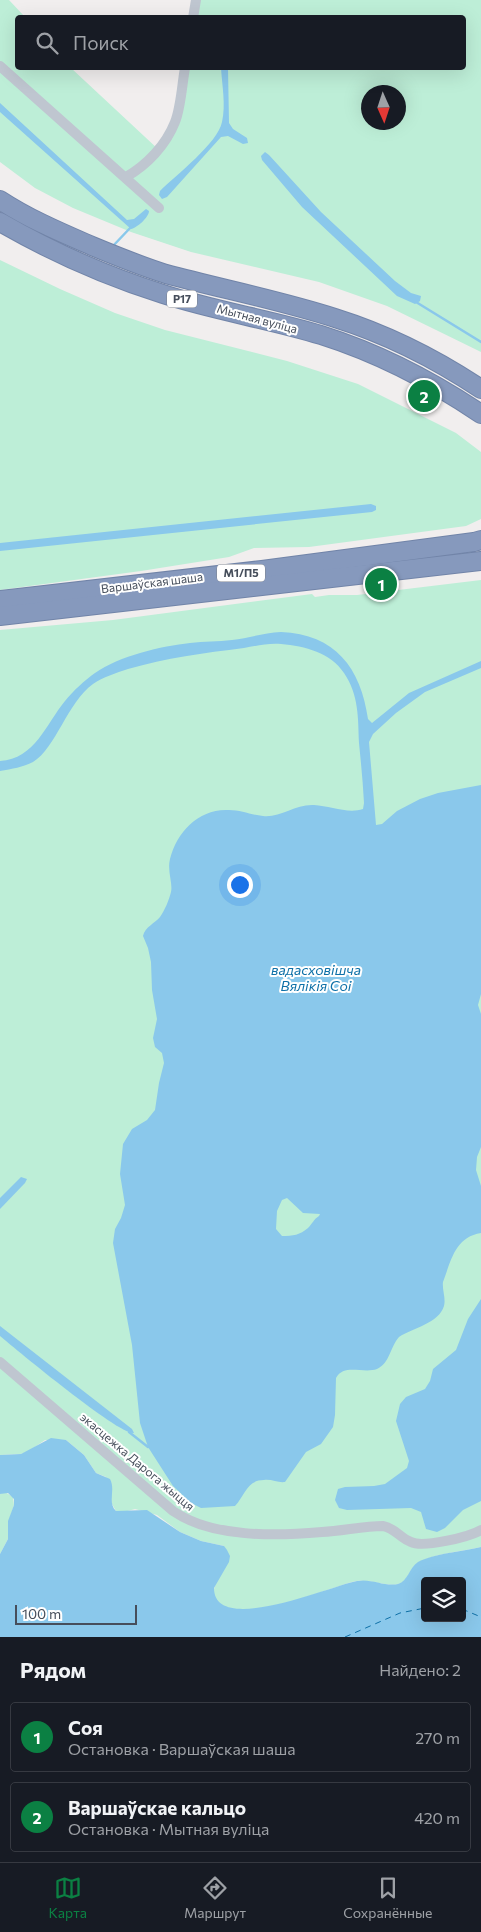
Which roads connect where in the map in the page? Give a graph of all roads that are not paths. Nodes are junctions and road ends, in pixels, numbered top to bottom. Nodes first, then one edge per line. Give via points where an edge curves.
1 (196, 0) edge
2 (194, 15) edge
3 (0, 66) edge
4 (184, 70) edge
5 (126, 177) junction
6 (0, 200) edge
7 (159, 208) dead end
8 (0, 222) edge
9 (481, 389) edge
10 (481, 414) edge
11 (481, 540) edge
12 (481, 561) edge
13 (0, 600) edge
14 (0, 616) edge
15 (0, 1362) edge
16 (481, 1530) edge

1 - 2 street
3 - 5 street
4 - 5 street via 175,122 159,150 141,169
5 - 7 street
6 - 9 highway, Мытная вуліца / Р17 via 22,215 58,232 134,263 336,318 415,352
8 - 10 highway, Мытная вуліца / Р17 via 32,240 120,279 165,295 321,335 371,354 430,382
11 - 13 highway, Варшаўская шаша / М1/П5 via 262,570
12 - 14 highway, Варшаўская шаша / М1/П5
15 - 16 street, экасцежка Дарога жыцця via 173,1511 202,1526 292,1534 384,1526 407,1541 420,1544

